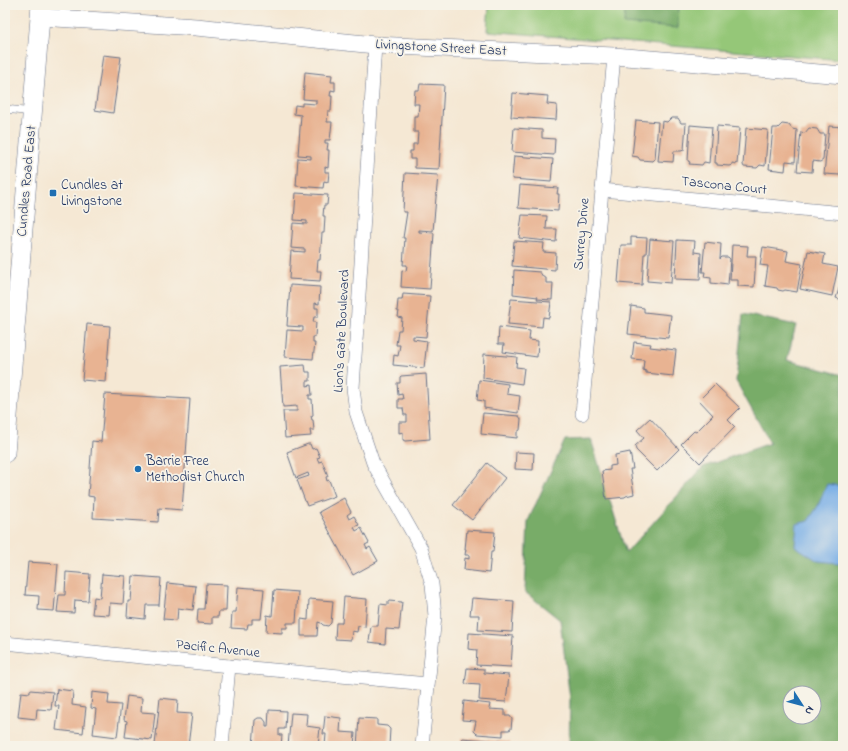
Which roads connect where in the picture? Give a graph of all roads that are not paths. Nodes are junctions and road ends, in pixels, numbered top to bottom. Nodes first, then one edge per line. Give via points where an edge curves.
1 (40, 11) edge
2 (375, 45) junction
3 (614, 56) junction
4 (843, 75) edge
5 (5, 109) edge
6 (33, 112) junction
7 (602, 190) junction
8 (843, 213) edge
9 (9, 359) edge
10 (582, 414) dead end
11 (5, 453) edge
12 (5, 643) edge
13 (229, 666) junction
14 (428, 684) junction
15 (222, 746) edge
16 (422, 746) edge

1 - 2 street, Livingstone Street East
1 - 6 main road, Cundles Road East
2 - 3 street, Livingstone Street East
2 - 14 street, Lion's Gate Boulevard via 353,388 356,412 373,463 421,548 432,584 435,616
3 - 4 street, Livingstone Street East
3 - 7 street, Surrey Drive
5 - 6 lane
6 - 9 main road, Cundles Road East
7 - 8 street, Tascona Court
7 - 10 street, Surrey Drive
9 - 11 main road, Cundles Road East
12 - 13 street, Pacific Avenue
13 - 14 street, Pacific Avenue
13 - 15 street
14 - 16 street, Lion's Gate Boulevard

